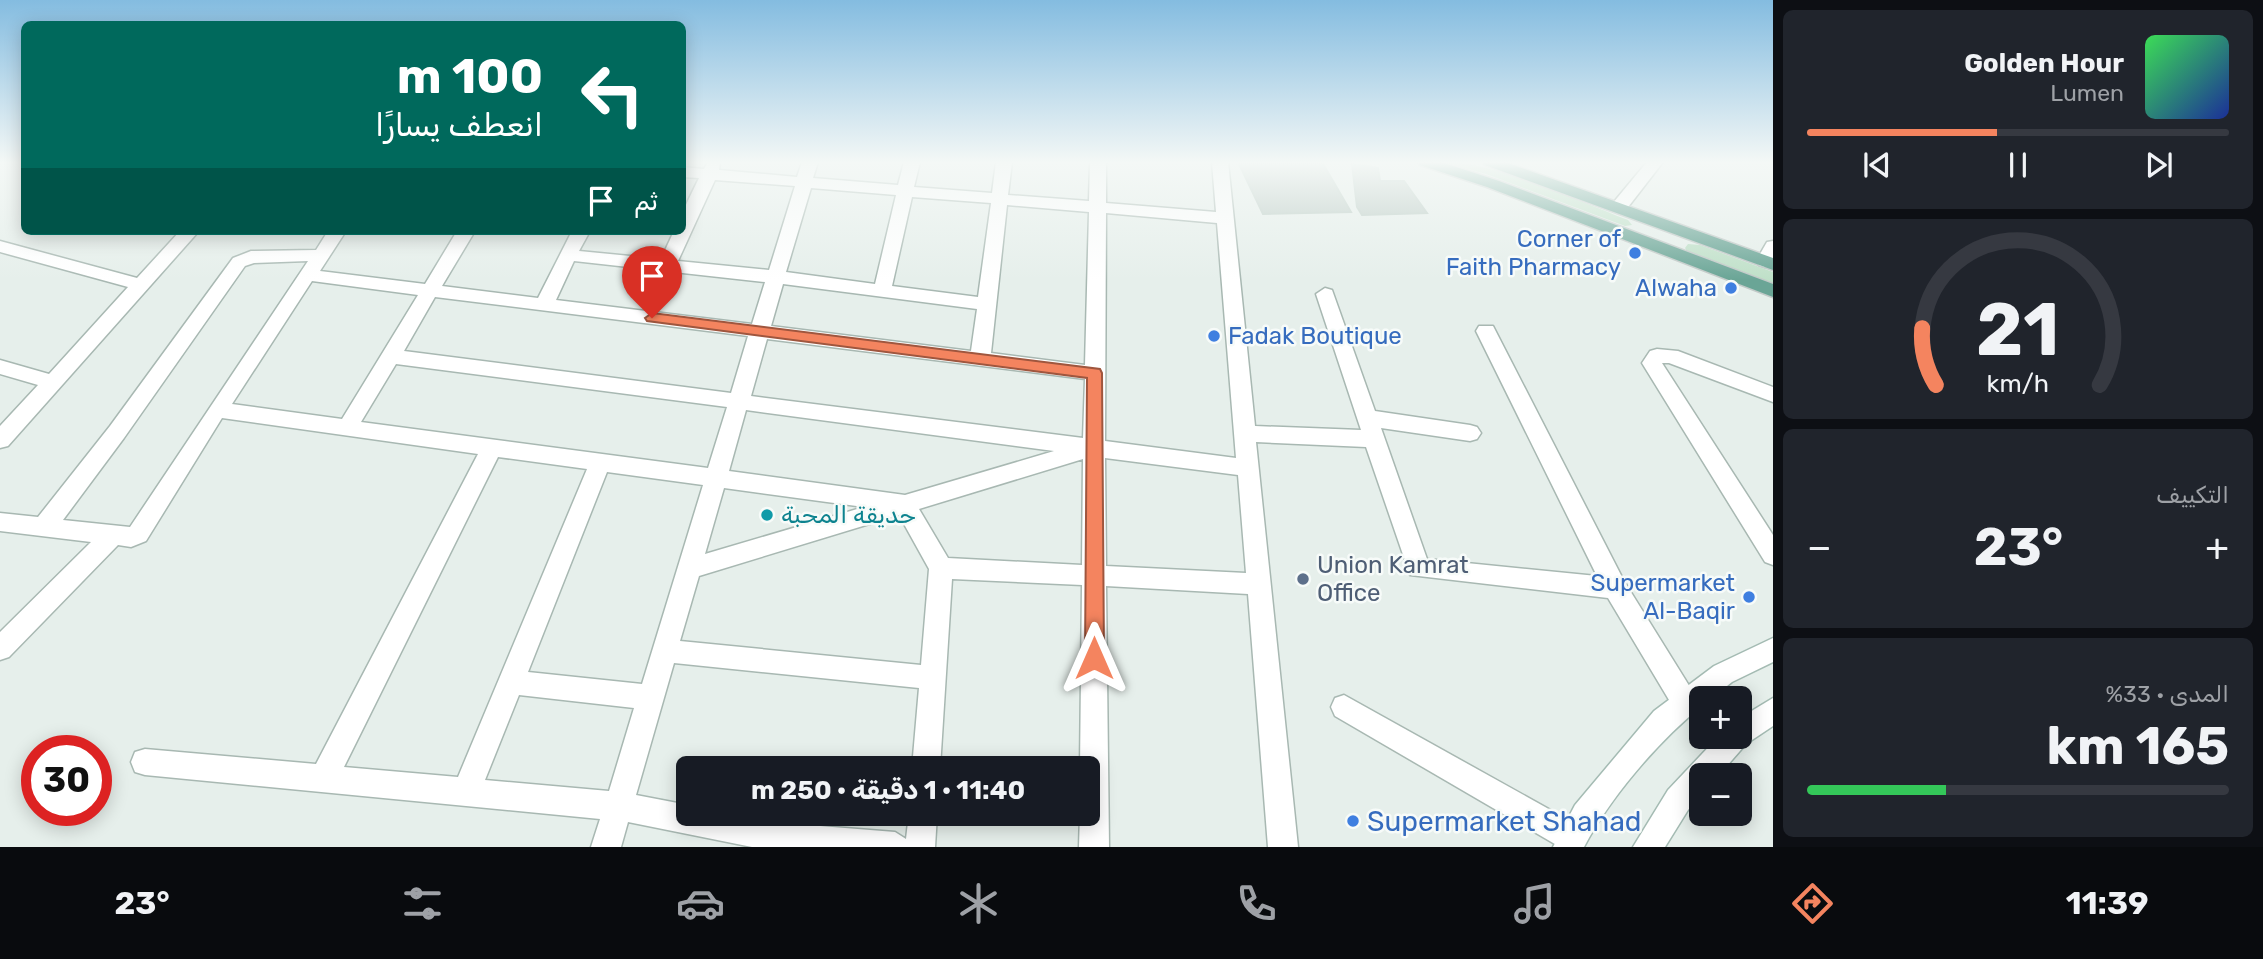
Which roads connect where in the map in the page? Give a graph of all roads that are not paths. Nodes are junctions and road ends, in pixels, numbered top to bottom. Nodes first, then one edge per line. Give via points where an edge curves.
1 (696, 202) edge
2 (798, 202) edge
3 (902, 202) edge
4 (999, 202) edge
5 (1030, 202) edge
6 (1097, 202) edge
7 (1223, 202) edge
8 (1539, 202) edge
9 (1601, 202) edge
10 (1632, 202) edge
11 (1097, 207) junction
12 (1627, 211) junction
13 (1224, 218) junction
14 (686, 224) edge
15 (1622, 233) junction
16 (186, 235) edge
17 (334, 235) edge
18 (464, 235) edge
19 (578, 235) edge
20 (681, 235) edge
21 (1697, 236) junction
22 (0, 246) edge
23 (320, 255) junction
24 (568, 255) junction
25 (1770, 257) edge
26 (1687, 259) junction
27 (667, 265) junction
28 (307, 275) junction
29 (775, 277) junction
30 (141, 285) junction
31 (430, 290) junction
32 (882, 291) junction
33 (1773, 291) edge
34 (1325, 294) dead end
35 (986, 304) junction
36 (544, 305) junction
37 (760, 331) junction
38 (1486, 331) dead end
39 (390, 356) junction
40 (980, 359) junction
41 (0, 367) edge
42 (1095, 373) junction
43 (53, 382) junction
44 (1773, 396) edge
45 (739, 401) junction
46 (217, 410) junction
47 (347, 428) junction
48 (1371, 428) junction
49 (1244, 433) junction
50 (1470, 433) dead end
51 (0, 440) edge
52 (1094, 447) junction
53 (492, 448) junction
54 (600, 463) junction
55 (1248, 468) junction
56 (716, 478) junction
57 (905, 504) junction
58 (0, 522) edge
59 (44, 527) junction
60 (113, 535) junction
61 (1773, 555) edge
62 (941, 568) junction
63 (689, 569) junction
64 (1094, 576) junction
65 (1258, 584) junction
66 (1615, 588) junction
67 (0, 649) edge
68 (1773, 649) edge
69 (664, 651) junction
70 (933, 678) junction
71 (511, 682) junction
72 (650, 697) junction
73 (1684, 701) junction
74 (1344, 707) dead end
75 (1773, 710) edge
76 (1752, 725) edge
77 (1725, 749) edge
78 (927, 756) edge
79 (145, 762) dead end
80 (323, 779) junction
81 (466, 792) junction
82 (618, 806) junction
83 (922, 826) edge
84 (1569, 842) edge
85 (606, 847) edge
86 (895, 847) edge
87 (920, 847) edge
88 (1094, 847) edge
89 (1283, 847) edge
90 (1648, 847) edge

1 - 14 street
2 - 29 street
3 - 32 street
4 - 35 street
5 - 11 street
6 - 11 street
7 - 13 street
8 - 15 main road
9 - 12 main road
10 - 12 street
11 - 13 street
11 - 42 street
12 - 15 main road via 1649,223 1649,233
12 - 21 main road
13 - 49 street
15 - 26 main road
16 - 30 street
17 - 23 street
18 - 31 street
19 - 24 street
20 - 27 street
21 - 25 main road
21 - 26 main road via 1671,240 1675,251
22 - 30 street
23 - 28 street
23 - 59 street via 251,257 239,262
24 - 27 street
24 - 36 street
26 - 33 main road
27 - 29 street
28 - 31 street
28 - 46 street
29 - 32 street
29 - 37 street
30 - 43 street
31 - 36 street
31 - 39 street
32 - 35 street
34 - 48 street
35 - 40 street
36 - 37 street
37 - 40 street
37 - 45 street
38 - 66 street
39 - 45 street
39 - 47 street
40 - 42 street
41 - 43 street
42 - 52 street
43 - 51 street
44 - 61 street via 1671,356 1657,356 1653,363
45 - 52 street
45 - 56 street
46 - 47 street
46 - 60 street via 138,534
47 - 53 street
48 - 49 street
48 - 50 street
48 - 66 street via 1418,568
49 - 55 street
52 - 55 street
52 - 57 street
52 - 64 street
53 - 54 street
53 - 80 street
54 - 56 street
54 - 71 street
55 - 65 street
56 - 57 street
56 - 63 street
57 - 62 street
57 - 63 street
58 - 59 street
59 - 60 street
60 - 67 street
62 - 64 street
62 - 70 street
63 - 69 street
64 - 65 street
64 - 88 street
65 - 89 street
66 - 73 street
68 - 73 street via 1723,674
69 - 70 street
69 - 72 street
70 - 78 street
71 - 72 street
71 - 81 street
72 - 82 street
73 - 84 street via 1643,741
74 - 84 street
75 - 76 street
77 - 90 street via 1678,800
79 - 80 street
80 - 81 street
81 - 82 street
82 - 85 street
82 - 86 street via 771,836
83 - 87 street

